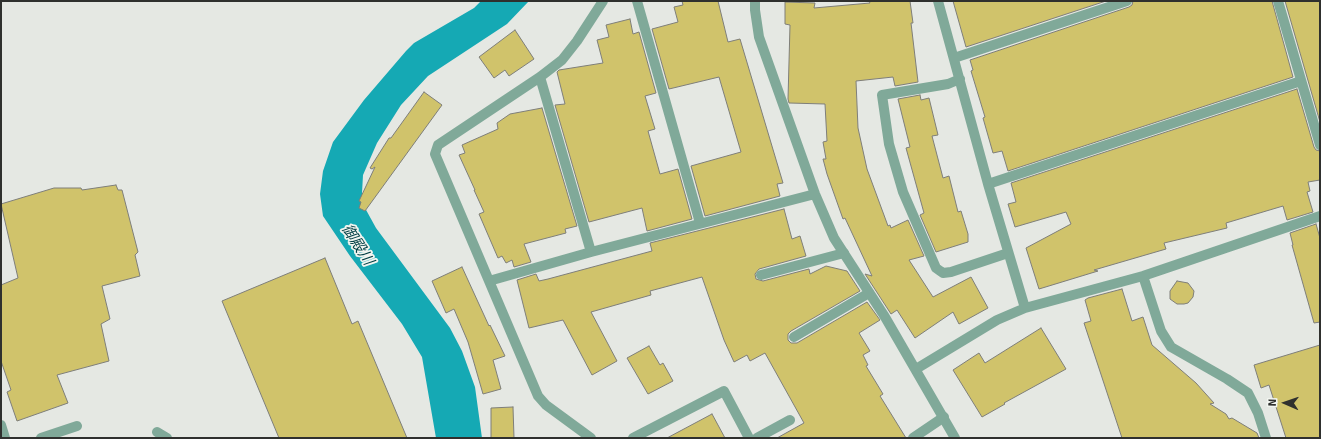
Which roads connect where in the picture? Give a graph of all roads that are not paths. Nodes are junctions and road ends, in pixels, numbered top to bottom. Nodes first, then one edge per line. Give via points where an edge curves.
1 (603, 1) edge
2 (637, 1) edge
3 (755, 1) edge
4 (938, 1) edge
5 (1127, 1) edge
6 (1278, 1) edge
7 (954, 58) junction
8 (540, 77) junction
9 (960, 79) junction
10 (1301, 82) junction
11 (1320, 145) edge
12 (988, 184) junction
13 (815, 194) junction
14 (1320, 216) edge
15 (700, 224) junction
16 (591, 252) junction
17 (1008, 253) junction
18 (844, 254) junction
19 (761, 275) dead end
20 (1143, 276) junction
21 (489, 281) junction
22 (869, 293) junction
23 (1025, 308) junction
24 (794, 337) dead end
25 (916, 369) junction
26 (944, 418) junction
27 (790, 420) dead end
28 (1, 425) edge
29 (77, 426) dead end
30 (157, 432) dead end
31 (5, 438) edge
32 (41, 438) edge
33 (167, 438) edge
34 (591, 438) edge
35 (633, 438) edge
36 (749, 438) edge
37 (757, 438) edge
38 (913, 438) edge
39 (955, 438) edge
40 (1266, 438) edge

1 - 8 street via 562,60
2 - 15 street
3 - 13 street via 759,37
4 - 7 street
5 - 7 street
6 - 10 street
7 - 9 street
8 - 16 street
8 - 21 street via 438,145 435,154
9 - 12 street
9 - 17 street via 948,84 882,95 889,144 903,192 936,268 943,273 951,272
10 - 11 street
10 - 12 street
12 - 17 street
13 - 15 street
13 - 18 street via 834,238
14 - 20 street
15 - 16 street
16 - 21 street
17 - 23 street
18 - 19 street
18 - 22 street
20 - 23 street
20 - 40 street via 1161,331 1171,347 1248,393
21 - 34 street via 538,396 546,405
22 - 24 street
22 - 25 street
23 - 25 street via 997,320
25 - 26 street
26 - 38 street
26 - 39 street
27 - 37 street
28 - 31 street
29 - 32 street
30 - 33 street
35 - 36 street via 724,391

